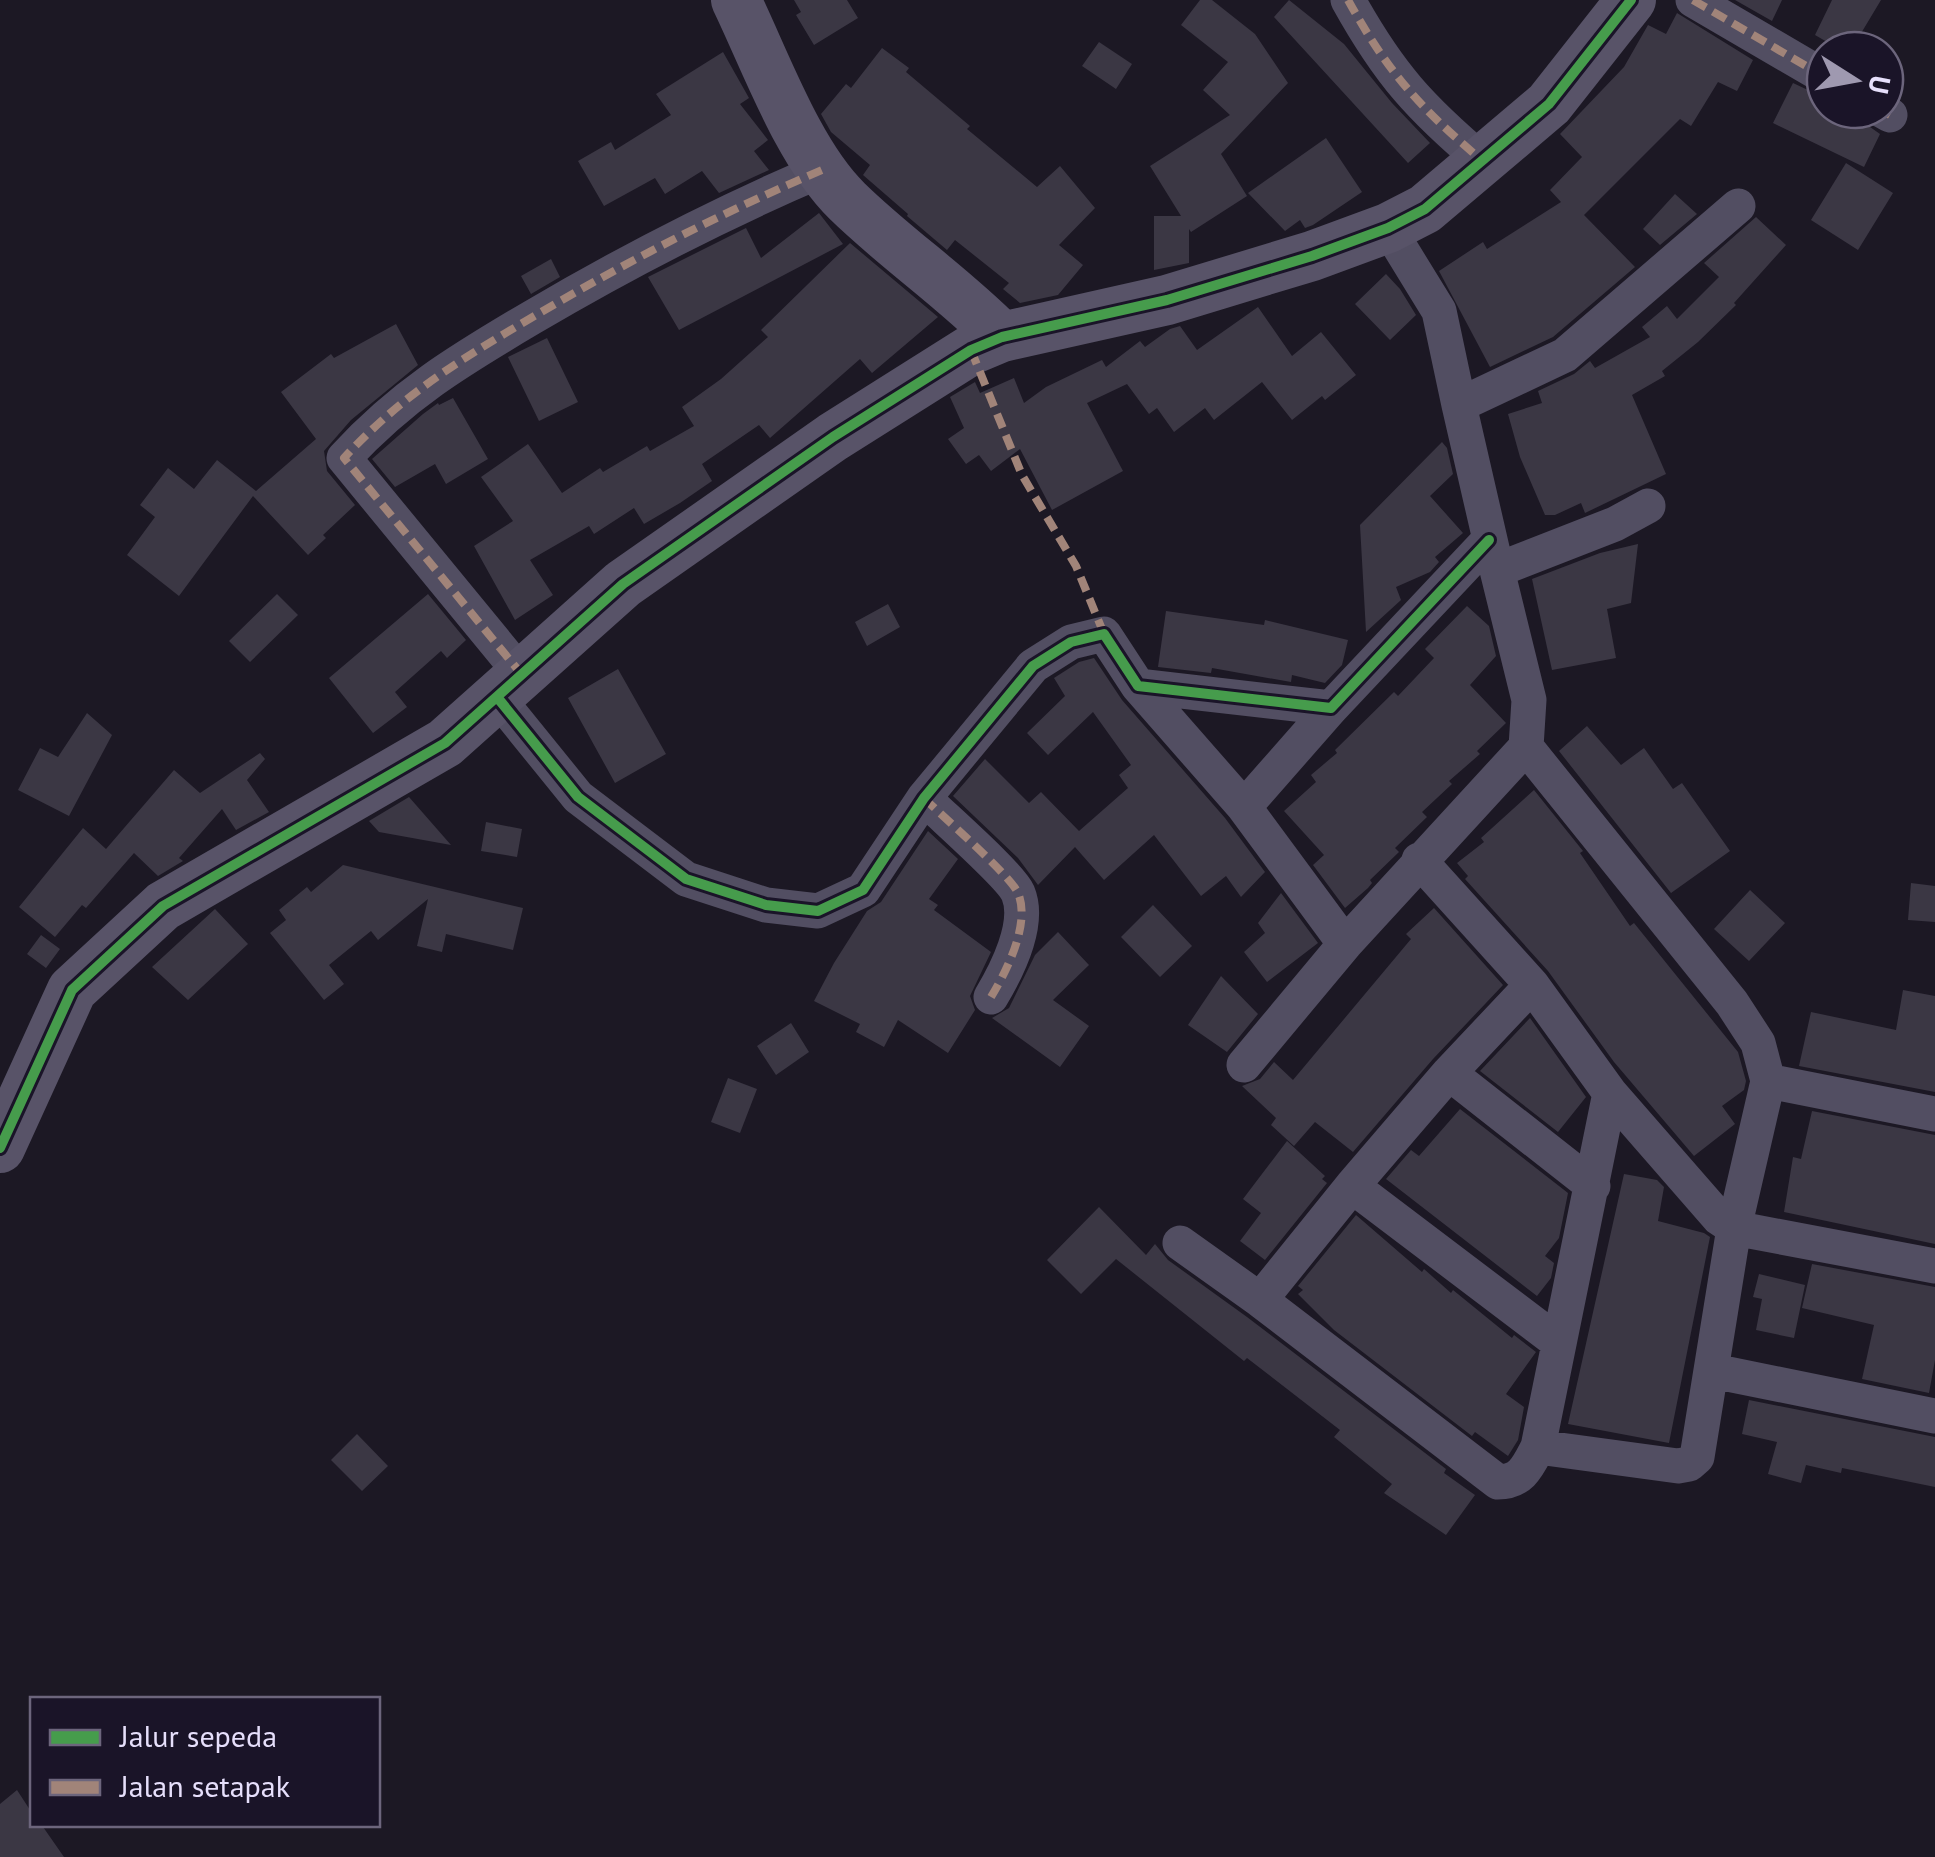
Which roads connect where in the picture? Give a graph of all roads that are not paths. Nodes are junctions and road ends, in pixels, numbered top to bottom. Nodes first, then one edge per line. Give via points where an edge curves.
1 (736, 0) edge
2 (1348, 0) edge
3 (1630, 0) edge
4 (1693, 0) edge
5 (1805, 65) edge
6 (1484, 162) junction
7 (822, 170) junction
8 (1738, 206) dead end
9 (1388, 228) junction
10 (1002, 337) junction
11 (1458, 405) junction
12 (1648, 506) dead end
13 (1493, 555) junction
14 (510, 686) junction
15 (1138, 686) junction
16 (1332, 708) junction
17 (1526, 746) junction
18 (924, 798) junction
19 (1244, 807) junction
20 (1419, 860) junction
21 (1344, 944) junction
22 (1532, 985) junction
23 (991, 997) dead end
24 (1244, 1065) dead end
25 (1449, 1074) junction
26 (1768, 1081) junction
27 (1610, 1093) junction
28 (1935, 1114) edge
29 (0, 1148) edge
30 (1352, 1186) junction
31 (1593, 1186) junction
32 (1734, 1228) junction
33 (1180, 1243) dead end
34 (1935, 1266) edge
35 (1260, 1300) junction
36 (1558, 1342) junction
37 (1713, 1370) junction
38 (1935, 1416) edge
39 (1538, 1446) junction

1 - 7 street
2 - 6 street via 1410,96
3 - 6 street via 1549,104
4 - 5 street
6 - 9 street via 1425,210
7 - 10 street via 845,199
7 - 14 street via 685,231 435,375 344,458
8 - 11 street via 1565,355
9 - 10 street via 1168,300
9 - 11 street via 1439,311
10 - 14 street via 921,380 738,502 623,584
11 - 13 street
12 - 13 street via 1614,524
13 - 16 street
13 - 17 street via 1529,700
14 - 18 street via 578,797 686,879 766,904 818,911 863,890
14 - 29 street via 445,743 150,918 72,990
15 - 16 street
15 - 18 street via 1104,634 1072,642 1033,666
15 - 19 street
16 - 19 street
17 - 20 street
17 - 26 street via 1732,1003 1758,1043
18 - 23 street via 1018,890 1012,961
19 - 21 street
20 - 21 street
20 - 22 street
21 - 24 street
22 - 25 street
22 - 27 street
25 - 30 street
25 - 31 street
26 - 28 street
26 - 32 street
27 - 31 street
27 - 32 street
30 - 35 street
30 - 36 street
31 - 36 street
32 - 34 street
32 - 37 street
33 - 35 street
35 - 39 street via 1498,1482 1516,1480
36 - 39 street
37 - 38 street
37 - 39 street via 1697,1457 1689,1464

